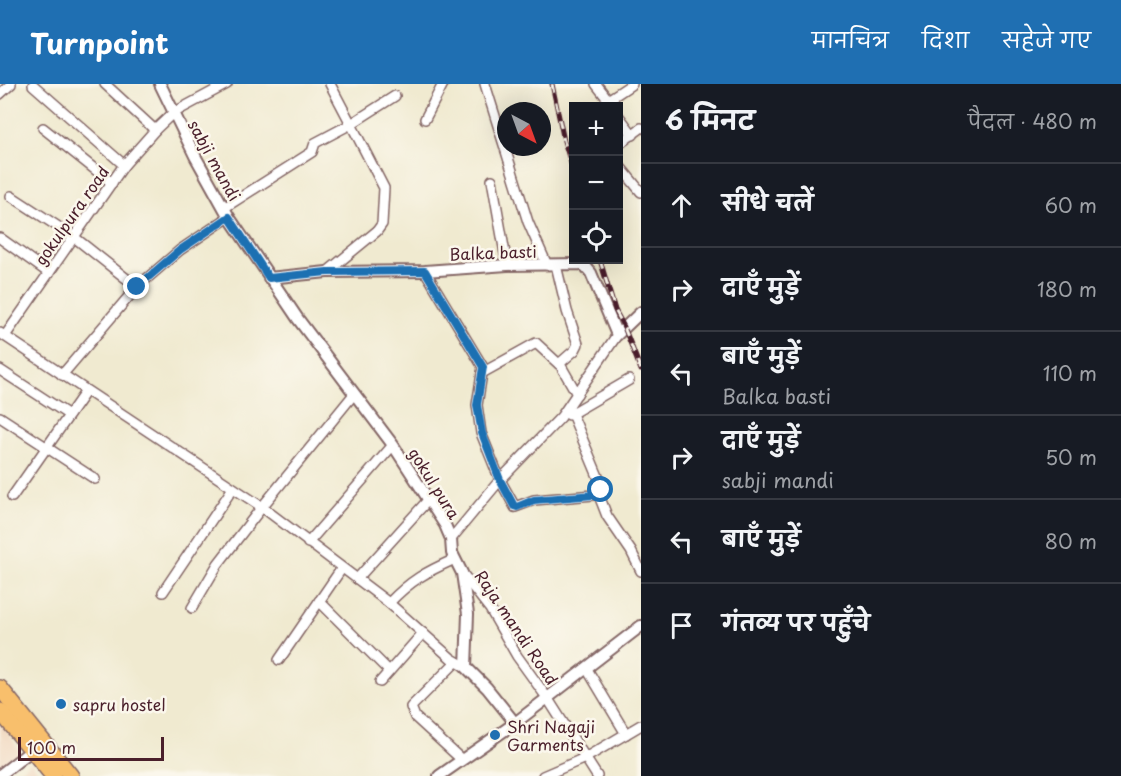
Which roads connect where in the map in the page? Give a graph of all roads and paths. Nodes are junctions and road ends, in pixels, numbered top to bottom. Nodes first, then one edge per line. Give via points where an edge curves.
1 (11, 84) edge
2 (105, 84) edge
3 (159, 84) edge
4 (227, 84) edge
5 (330, 84) edge
6 (443, 84) edge
7 (485, 84) edge
8 (596, 84) edge
9 (632, 84) edge
10 (33, 85) edge
11 (0, 94) edge
12 (395, 96) dead end
13 (609, 102) edge
14 (611, 102) edge
15 (172, 113) junction
16 (425, 119) dead end
17 (623, 122) edge
18 (351, 124) junction
19 (44, 128) dead end
20 (641, 128) edge
21 (155, 130) junction
22 (633, 135) junction
23 (623, 142) edge
24 (124, 165) junction
25 (623, 170) edge
26 (492, 180) dead end
27 (112, 183) junction
28 (641, 192) edge
29 (11, 196) dead end
30 (227, 213) junction
31 (74, 237) junction
32 (0, 238) edge
33 (507, 265) junction
34 (552, 265) junction
35 (425, 271) junction
36 (327, 272) junction
37 (49, 273) junction
38 (269, 278) junction
39 (137, 287) junction
40 (641, 312) edge
41 (3, 334) edge
42 (617, 335) junction
43 (559, 364) junction
44 (0, 370) edge
45 (482, 373) junction
46 (62, 375) junction
47 (629, 380) dead end
48 (86, 391) junction
49 (354, 394) junction
50 (577, 394) junction
51 (572, 414) junction
52 (69, 415) junction
53 (0, 417) edge
54 (561, 417) junction
55 (393, 445) junction
56 (45, 447) junction
57 (95, 479) dead end
58 (500, 480) junction
59 (233, 488) junction
60 (598, 494) junction
61 (12, 497) dead end
62 (429, 499) junction
63 (262, 507) junction
64 (451, 539) junction
65 (308, 543) junction
66 (455, 560) junction
67 (342, 568) junction
68 (641, 571) edge
69 (462, 573) junction
70 (357, 579) junction
71 (163, 592) dead end
72 (319, 601) junction
73 (389, 603) junction
74 (192, 608) dead end
75 (641, 626) edge
76 (423, 633) junction
77 (279, 660) dead end
78 (461, 664) junction
79 (587, 669) junction
80 (390, 672) junction
81 (381, 682) dead end
82 (0, 688) edge
83 (548, 699) junction
84 (0, 711) edge
85 (515, 723) junction
86 (641, 725) edge
87 (626, 734) junction
88 (32, 750) junction
89 (585, 758) junction
90 (462, 760) junction
91 (0, 775) edge
92 (53, 776) edge
93 (71, 776) edge
94 (439, 776) edge
95 (543, 776) edge
96 (597, 776) edge

1 - 11 street
2 - 21 street
3 - 15 street, sabji mandi
4 - 15 street, gokulpura road
5 - 18 street
6 - 16 street
7 - 34 street via 528,222
8 - 13 street
9 - 14 street
10 - 24 street
12 - 18 street
15 - 21 street, gokulpura road
15 - 30 street, sabji mandi
17 - 22 street
18 - 30 street via 315,142 312,152
18 - 36 street via 384,188 381,224
19 - 27 street
20 - 22 street
21 - 24 street, gokulpura road
22 - 23 street
24 - 27 street, gokulpura road
25 - 28 street
26 - 33 street
27 - 31 street, gokulpura road
29 - 31 street
30 - 38 street, sabji mandi
30 - 39 street
31 - 37 street, gokulpura road
31 - 39 street
32 - 37 street
33 - 34 street, Balka basti
33 - 35 street, Balka basti
34 - 42 street, Balka basti via 586,267
34 - 43 street via 578,344
35 - 36 street, Balka basti
35 - 45 street via 482,365
36 - 38 street, Balka basti
37 - 41 street, gokulpura road
38 - 49 street, gokul pura
39 - 46 street
40 - 42 street
41 - 46 street
42 - 50 street
43 - 45 street via 536,343
43 - 50 street
44 - 52 street
45 - 58 street via 478,414
46 - 48 street
47 - 51 street
48 - 52 street
48 - 59 street
49 - 55 street, gokul pura
49 - 63 street
50 - 54 street
51 - 54 street
51 - 60 street via 602,486
52 - 56 street
53 - 56 street
54 - 58 street
55 - 62 street, gokul pura
55 - 65 street
56 - 57 street
56 - 61 street
58 - 60 street via 515,507 534,500
58 - 64 street
59 - 63 street
59 - 71 street
60 - 68 street
62 - 64 street, gokul pura
62 - 70 street
63 - 65 street
63 - 74 street via 218,564
64 - 66 street, gokul pura
65 - 67 street
66 - 69 street, gokul pura
66 - 73 street via 423,574
67 - 70 street
67 - 72 street
69 - 78 street, gokul pura via 468,614
69 - 83 street, Raja mandi Road
70 - 73 street
72 - 77 street
72 - 80 street
73 - 76 street
75 - 79 street
76 - 78 street
76 - 80 street
78 - 85 street
78 - 90 street via 411,707 415,717
79 - 83 street
79 - 87 street
80 - 81 street
82 - 93 highway
83 - 85 street
83 - 89 street, Raja mandi Road
84 - 88 highway
85 - 90 street
86 - 87 street
87 - 89 street
88 - 91 street
88 - 92 highway
89 - 95 street
89 - 96 street, Raja mandi Road
90 - 94 street

